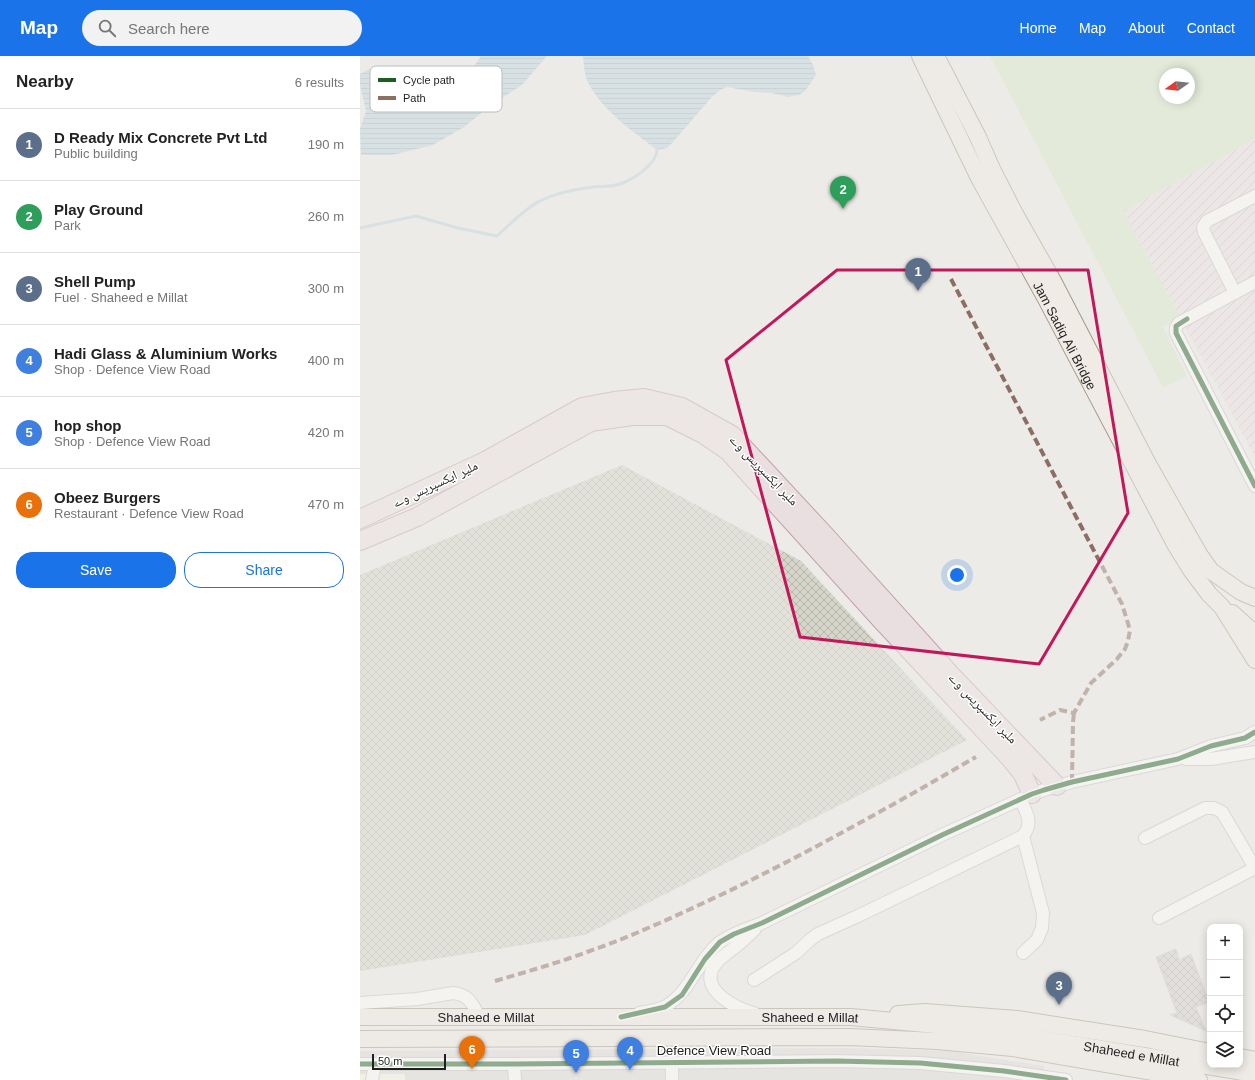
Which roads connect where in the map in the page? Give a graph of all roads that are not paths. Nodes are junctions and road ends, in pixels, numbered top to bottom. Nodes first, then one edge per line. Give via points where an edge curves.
1 (920, 56) edge
2 (936, 56) edge
3 (1255, 196) edge
4 (1255, 282) edge
5 (1235, 293) junction
6 (1255, 486) edge
7 (360, 520) edge
8 (360, 541) edge
9 (1248, 595) edge
10 (1222, 607) junction
11 (1255, 611) edge
12 (1255, 637) edge
13 (1255, 660) edge
14 (1255, 732) edge
15 (1255, 752) edge
16 (1178, 759) junction
17 (1057, 786) junction
18 (1026, 796) junction
19 (1023, 836) junction
20 (1145, 838) dead end
21 (1255, 868) edge
22 (1159, 918) dead end
23 (762, 923) junction
24 (1023, 954) dead end
25 (754, 980) dead end
26 (360, 1003) edge
27 (360, 1017) edge
28 (764, 1017) junction
29 (851, 1017) junction
30 (480, 1018) junction
31 (621, 1018) junction
32 (360, 1039) edge
33 (1207, 1051) edge
34 (1243, 1058) edge
35 (1255, 1060) edge
36 (672, 1062) junction
37 (360, 1064) edge
38 (375, 1064) junction
39 (514, 1064) junction
40 (1255, 1074) edge
41 (1003, 1075) edge
42 (372, 1080) edge
43 (515, 1080) edge
44 (672, 1080) edge
45 (1066, 1080) edge
46 (1199, 1080) edge

1 - 10 main road, Jam Sadiq Ali Bridge via 979,178 1046,299 1167,530 1191,570
2 - 9 main road, Jam Sadiq Ali Bridge via 1015,214 1053,281 1148,464 1199,554 1211,571
3 - 5 street via 1206,221 1204,227 1204,232
4 - 5 street
5 - 6 street via 1176,326 1176,334
7 - 17 highway, ملیر ایکسپریس وے via 485,461 582,407 644,398 682,407 732,435 952,676
8 - 18 highway, ملیر ایکسپریس وے via 417,517 591,422 632,416 667,416 703,434 728,451 1022,772
9 - 11 main road, Jam Sadiq Ali Bridge
10 - 12 main road via 1251,630
10 - 13 main road
14 - 16 street via 1245,738 1211,746
15 - 16 street via 1211,759
16 - 17 street
17 - 18 street
18 - 19 street via 1029,824
18 - 23 street
19 - 24 street via 1043,913 1042,928 1037,940
19 - 25 street via 818,934 796,953
20 - 21 street via 1205,808 1214,808 1222,812
21 - 22 street
23 - 28 street via 724,955 710,975 712,985 728,1002
23 - 31 street via 720,942 704,959 682,994 665,1007
26 - 30 street via 417,999 453,993 467,997
27 - 30 main road, Shaheed e Millat
28 - 29 main road, Shaheed e Millat
28 - 31 main road, Shaheed e Millat
29 - 33 main road via 925,1012 1017,1019
29 - 40 main road, Shaheed e Millat via 1013,1034
30 - 31 main road, Shaheed e Millat
32 - 46 main road, Shaheed e Millat via 850,1037 937,1041 1013,1048
34 - 35 main road
36 - 39 street, Defence View Road
36 - 41 street, Defence View Road via 836,1060 920,1063
36 - 44 street
37 - 38 street, Defence View Road
38 - 39 street, Defence View Road
38 - 42 street
39 - 43 street
41 - 45 street, Defence View Road

